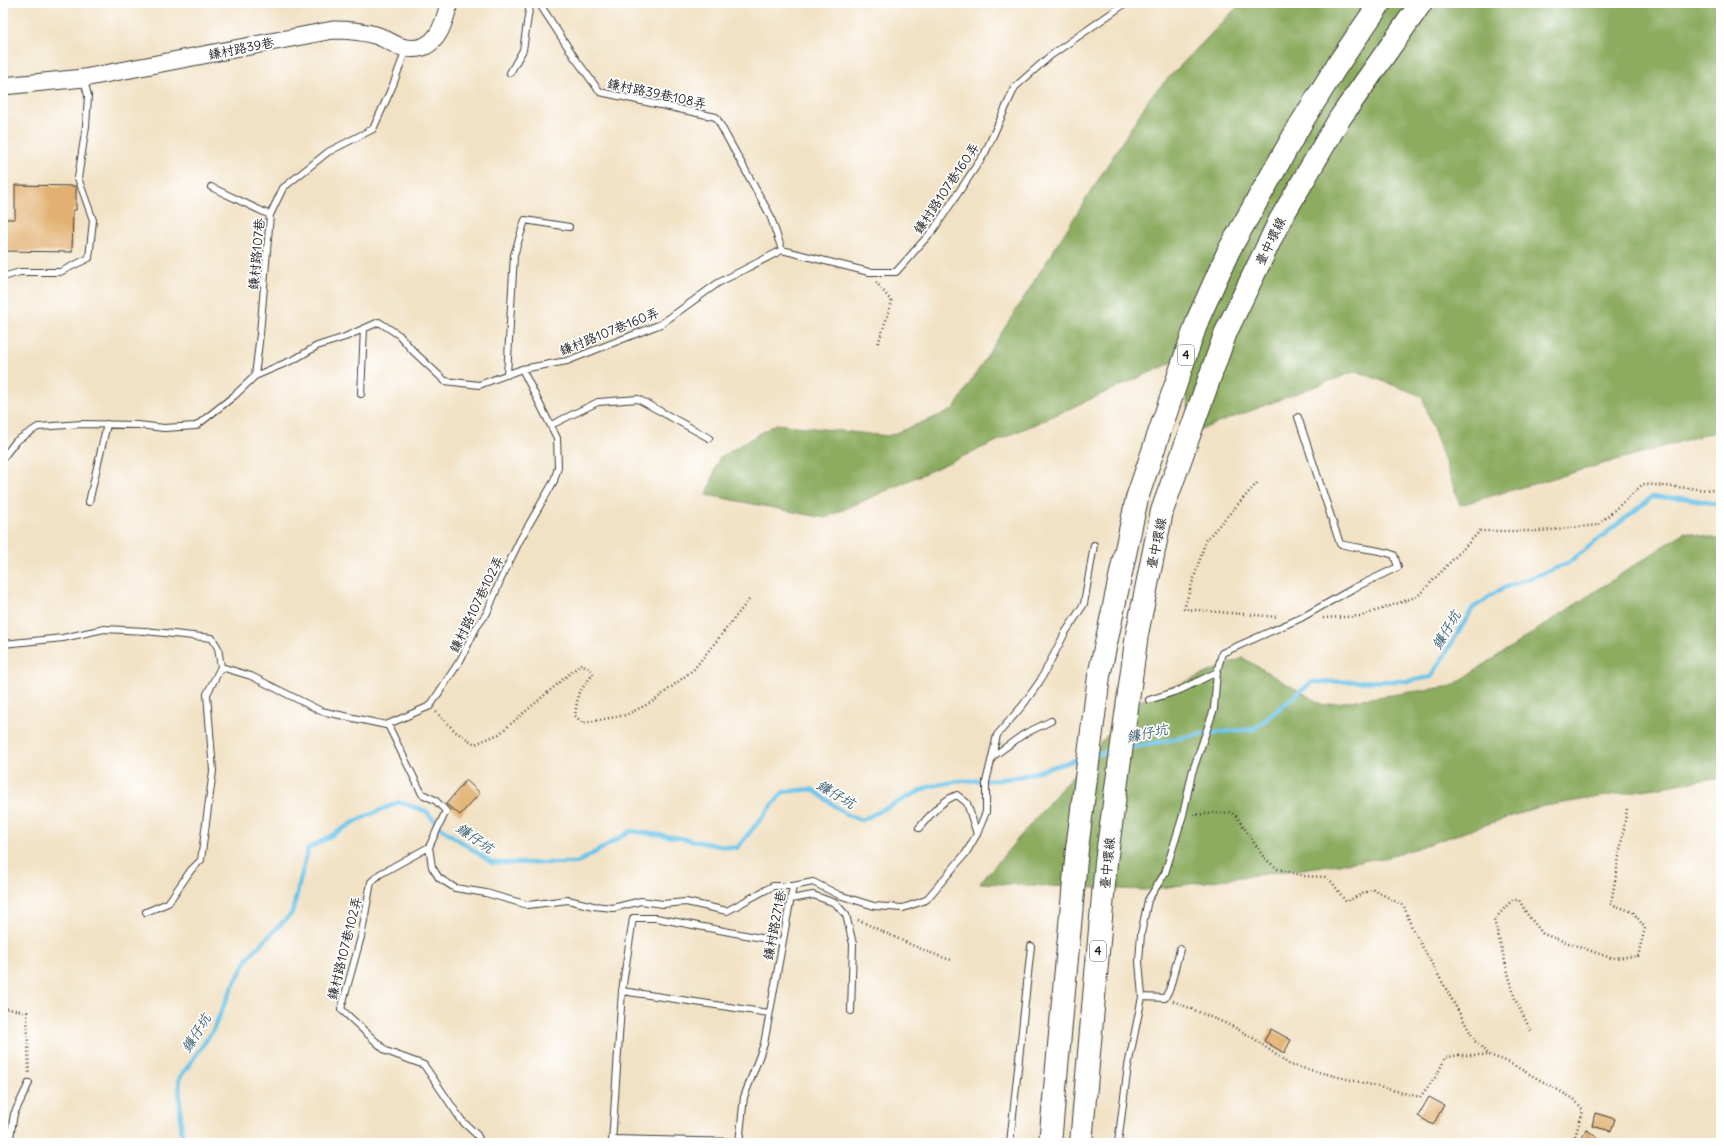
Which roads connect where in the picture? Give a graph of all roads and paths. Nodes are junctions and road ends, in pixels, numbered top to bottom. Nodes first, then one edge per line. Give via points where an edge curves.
1 (449, 3) edge
2 (530, 3) edge
3 (540, 3) edge
4 (1126, 3) edge
5 (1380, 3) edge
6 (1421, 3) edge
7 (406, 48) junction
8 (510, 73) dead end
9 (84, 78) junction
10 (3, 86) edge
11 (211, 187) dead end
12 (270, 215) junction
13 (568, 227) dead end
14 (782, 250) junction
15 (869, 272) junction
16 (3, 277) edge
17 (364, 328) junction
18 (878, 344) dead end
19 (522, 369) junction
20 (507, 375) junction
21 (255, 376) junction
22 (361, 394) dead end
23 (1298, 417) dead end
24 (107, 424) junction
25 (550, 425) junction
26 (709, 438) dead end
27 (3, 458) edge
28 (1257, 483) dead end
29 (1721, 491) edge
30 (89, 502) dead end
31 (1094, 545) dead end
32 (749, 600) dead end
33 (1301, 618) junction
34 (3, 644) edge
35 (221, 667) junction
36 (1217, 672) junction
37 (1149, 700) dead end
38 (430, 706) junction
39 (1051, 721) dead end
40 (388, 725) junction
41 (992, 757) junction
42 (1626, 809) dead end
43 (1183, 815) junction
44 (919, 828) dead end
45 (977, 834) junction
46 (429, 847) junction
47 (793, 886) junction
48 (791, 899) junction
49 (146, 912) dead end
50 (846, 915) junction
51 (782, 942) junction
52 (1031, 946) dead end
53 (1180, 949) dead end
54 (951, 960) dead end
55 (622, 991) junction
56 (1142, 996) junction
57 (1165, 998) junction
58 (3, 1008) edge
59 (850, 1011) dead end
60 (769, 1013) junction
61 (1531, 1030) dead end
62 (1489, 1055) junction
63 (29, 1083) joint
64 (612, 1141) edge
65 (9, 1143) edge
66 (481, 1143) edge
67 (739, 1143) edge
68 (1010, 1143) edge
69 (1050, 1143) edge
70 (1081, 1143) edge
71 (1118, 1143) edge
72 (1573, 1143) edge

1 - 7 street, 鎌村路39巷 via 438,36 425,47
2 - 8 lane via 523,50
3 - 14 lane, 鎌村路39巷108弄 via 600,92 716,116 770,215
4 - 15 lane, 鎌村路107巷160弄 via 1050,56 1015,87 985,153 934,229 896,272
5 - 69 highway, 4 via 1300,125 1229,250 1198,319 1137,498 1099,676 1077,848
6 - 70 highway, 臺中環線 / 4 via 1340,118 1280,220 1226,332 1162,511 1137,634 1106,862
7 - 9 street, 鎌村路39巷 via 376,35 353,30 333,30
7 - 12 lane, 鎌村路107巷 via 373,129 328,152 283,188
9 - 10 street, 鎌村路39巷
9 - 16 lane via 88,96 78,178 93,220 89,258 60,272 20,272
11 - 12 lane
12 - 21 lane, 鎌村路107巷
13 - 20 lane via 525,220 514,255
14 - 15 lane, 鎌村路107巷160弄
14 - 19 lane, 鎌村路107巷160弄 via 718,283 661,324 567,361
15 - 18 path via 892,302
17 - 20 lane via 379,322 399,335 445,381 479,385
17 - 21 lane via 317,346 295,359
17 - 22 lane
19 - 20 lane
19 - 25 lane, 鎌村路107巷102弄
21 - 24 lane via 196,426 164,428
23 - 33 lane via 1340,544 1382,550 1394,555 1398,567
24 - 27 lane via 38,427 16,441
24 - 30 lane
25 - 26 lane via 598,402 638,399
25 - 38 lane, 鎌村路107巷102弄 via 557,438 558,467 554,481 520,540 487,613
28 - 33 path via 1206,540 1184,609
29 - 33 path via 1643,484 1598,525 1541,531 1480,531 1418,596 1362,616
31 - 41 lane, 鎌村路271巷 via 1084,604 1065,633 1040,681 1023,706 997,735
32 - 38 path via 694,669 654,700 626,715 583,723 575,716 578,694 593,674 589,668 581,664 499,734 475,744 456,732
33 - 36 lane via 1222,653
34 - 35 lane via 63,638 104,629 212,638 218,648
35 - 40 lane via 251,676 321,711
35 - 49 lane via 207,694 213,771 201,860 168,903
36 - 37 lane via 1180,690
36 - 43 lane via 1214,709 1192,773
38 - 40 lane
39 - 41 lane via 1024,734
40 - 46 lane via 422,794 446,810
41 - 45 lane, 鎌村路271巷 via 986,782 986,812
42 - 61 path via 1611,904 1633,912 1644,928 1638,956 1611,958 1543,934 1519,900 1512,900 1494,920 1515,999
43 - 56 lane via 1165,873 1148,900 1139,961
43 - 62 path via 1231,812 1264,858 1278,869 1304,876 1325,877 1332,882 1346,902 1372,889 1404,906 1412,928 1475,1041
44 - 45 lane via 932,812 949,798 957,795 967,803
45 - 47 lane, 鎌村路271巷 via 957,864 926,900 903,908 874,906 839,895 813,882
46 - 47 lane via 432,867 440,878 455,888 486,893 528,905 568,900 613,908 641,901 663,904 686,902 726,911 773,886
46 - 66 lane, 鎌村路107巷102弄 via 380,874 371,882 361,937 341,1009 386,1051 424,1065 462,1121 477,1135
47 - 48 lane, 鎌村路271巷
48 - 50 lane via 813,896 835,903
48 - 51 lane, 鎌村路271巷
50 - 54 path via 923,951
50 - 59 lane via 853,944
51 - 55 lane via 656,918 633,918
51 - 60 lane, 鎌村路271巷
52 - 68 lane
53 - 57 lane
55 - 60 lane
55 - 64 lane
56 - 57 lane
56 - 71 lane via 1128,1066
57 - 62 path via 1234,1027 1290,1065 1420,1097 1437,1075 1445,1058 1459,1055
58 - 63 path via 27,1012
60 - 67 lane, 鎌村路271巷 via 764,1044 744,1097
62 - 72 path via 1506,1061 1574,1099 1583,1110
63 - 65 lane via 14,1114
64 - 67 lane

